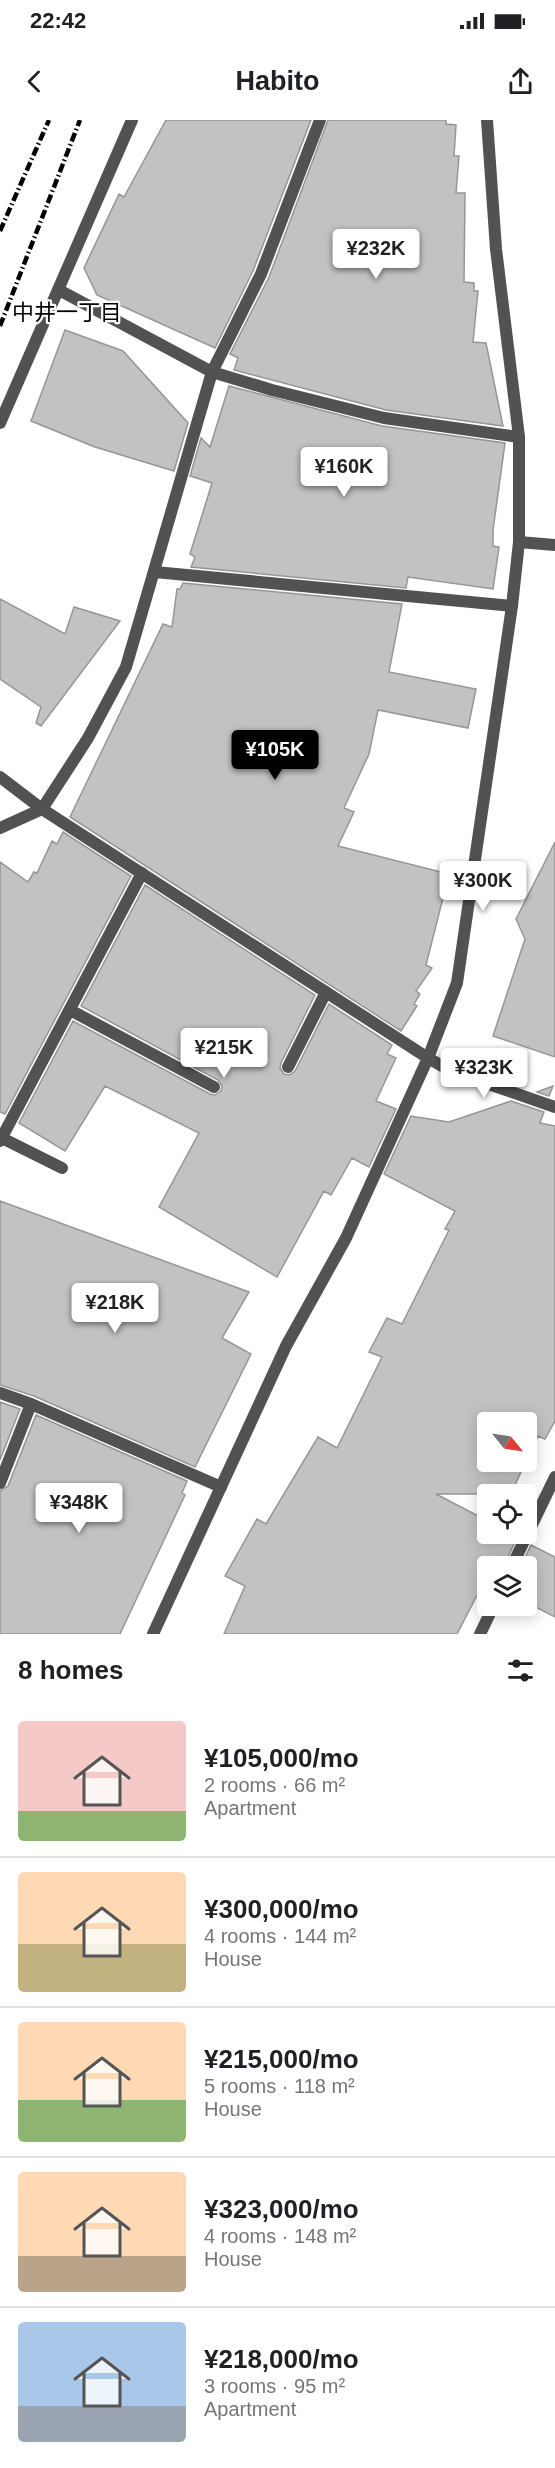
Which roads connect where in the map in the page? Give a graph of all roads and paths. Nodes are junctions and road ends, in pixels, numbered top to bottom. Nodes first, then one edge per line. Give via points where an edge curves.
1 (132, 120) edge
2 (320, 120) edge
3 (487, 120) edge
4 (59, 290) junction
5 (212, 372) junction
6 (0, 423) edge
7 (519, 436) junction
8 (519, 542) junction
9 (555, 545) edge
10 (155, 572) junction
11 (512, 606) junction
12 (0, 777) edge
13 (42, 809) junction
14 (0, 828) edge
15 (142, 873) junction
16 (326, 992) junction
17 (70, 1010) junction
18 (428, 1058) junction
19 (288, 1066) dead end
20 (214, 1087) dead end
21 (555, 1107) edge
22 (1, 1139) edge
23 (62, 1168) dead end
24 (0, 1393) edge
25 (31, 1404) junction
26 (555, 1477) edge
27 (0, 1483) edge
28 (221, 1487) junction
29 (517, 1556) edge
30 (489, 1616) edge
31 (153, 1634) edge
32 (480, 1634) edge

1 - 4 street
2 - 5 street via 261,274
3 - 7 street via 496,249
4 - 5 street
4 - 6 street
5 - 7 street via 384,418
5 - 10 street
7 - 8 street
8 - 9 street
8 - 11 street
10 - 11 street
10 - 13 street via 126,667 88,738
11 - 18 street via 457,983
12 - 13 street
13 - 14 street
13 - 15 street
15 - 16 street
15 - 17 street
16 - 18 street
16 - 19 street
17 - 20 street
17 - 22 street
18 - 21 street via 451,1071
18 - 28 street via 346,1238 286,1346
22 - 23 street
24 - 25 street
25 - 27 street
25 - 28 street
26 - 29 street
28 - 31 street
30 - 32 street

